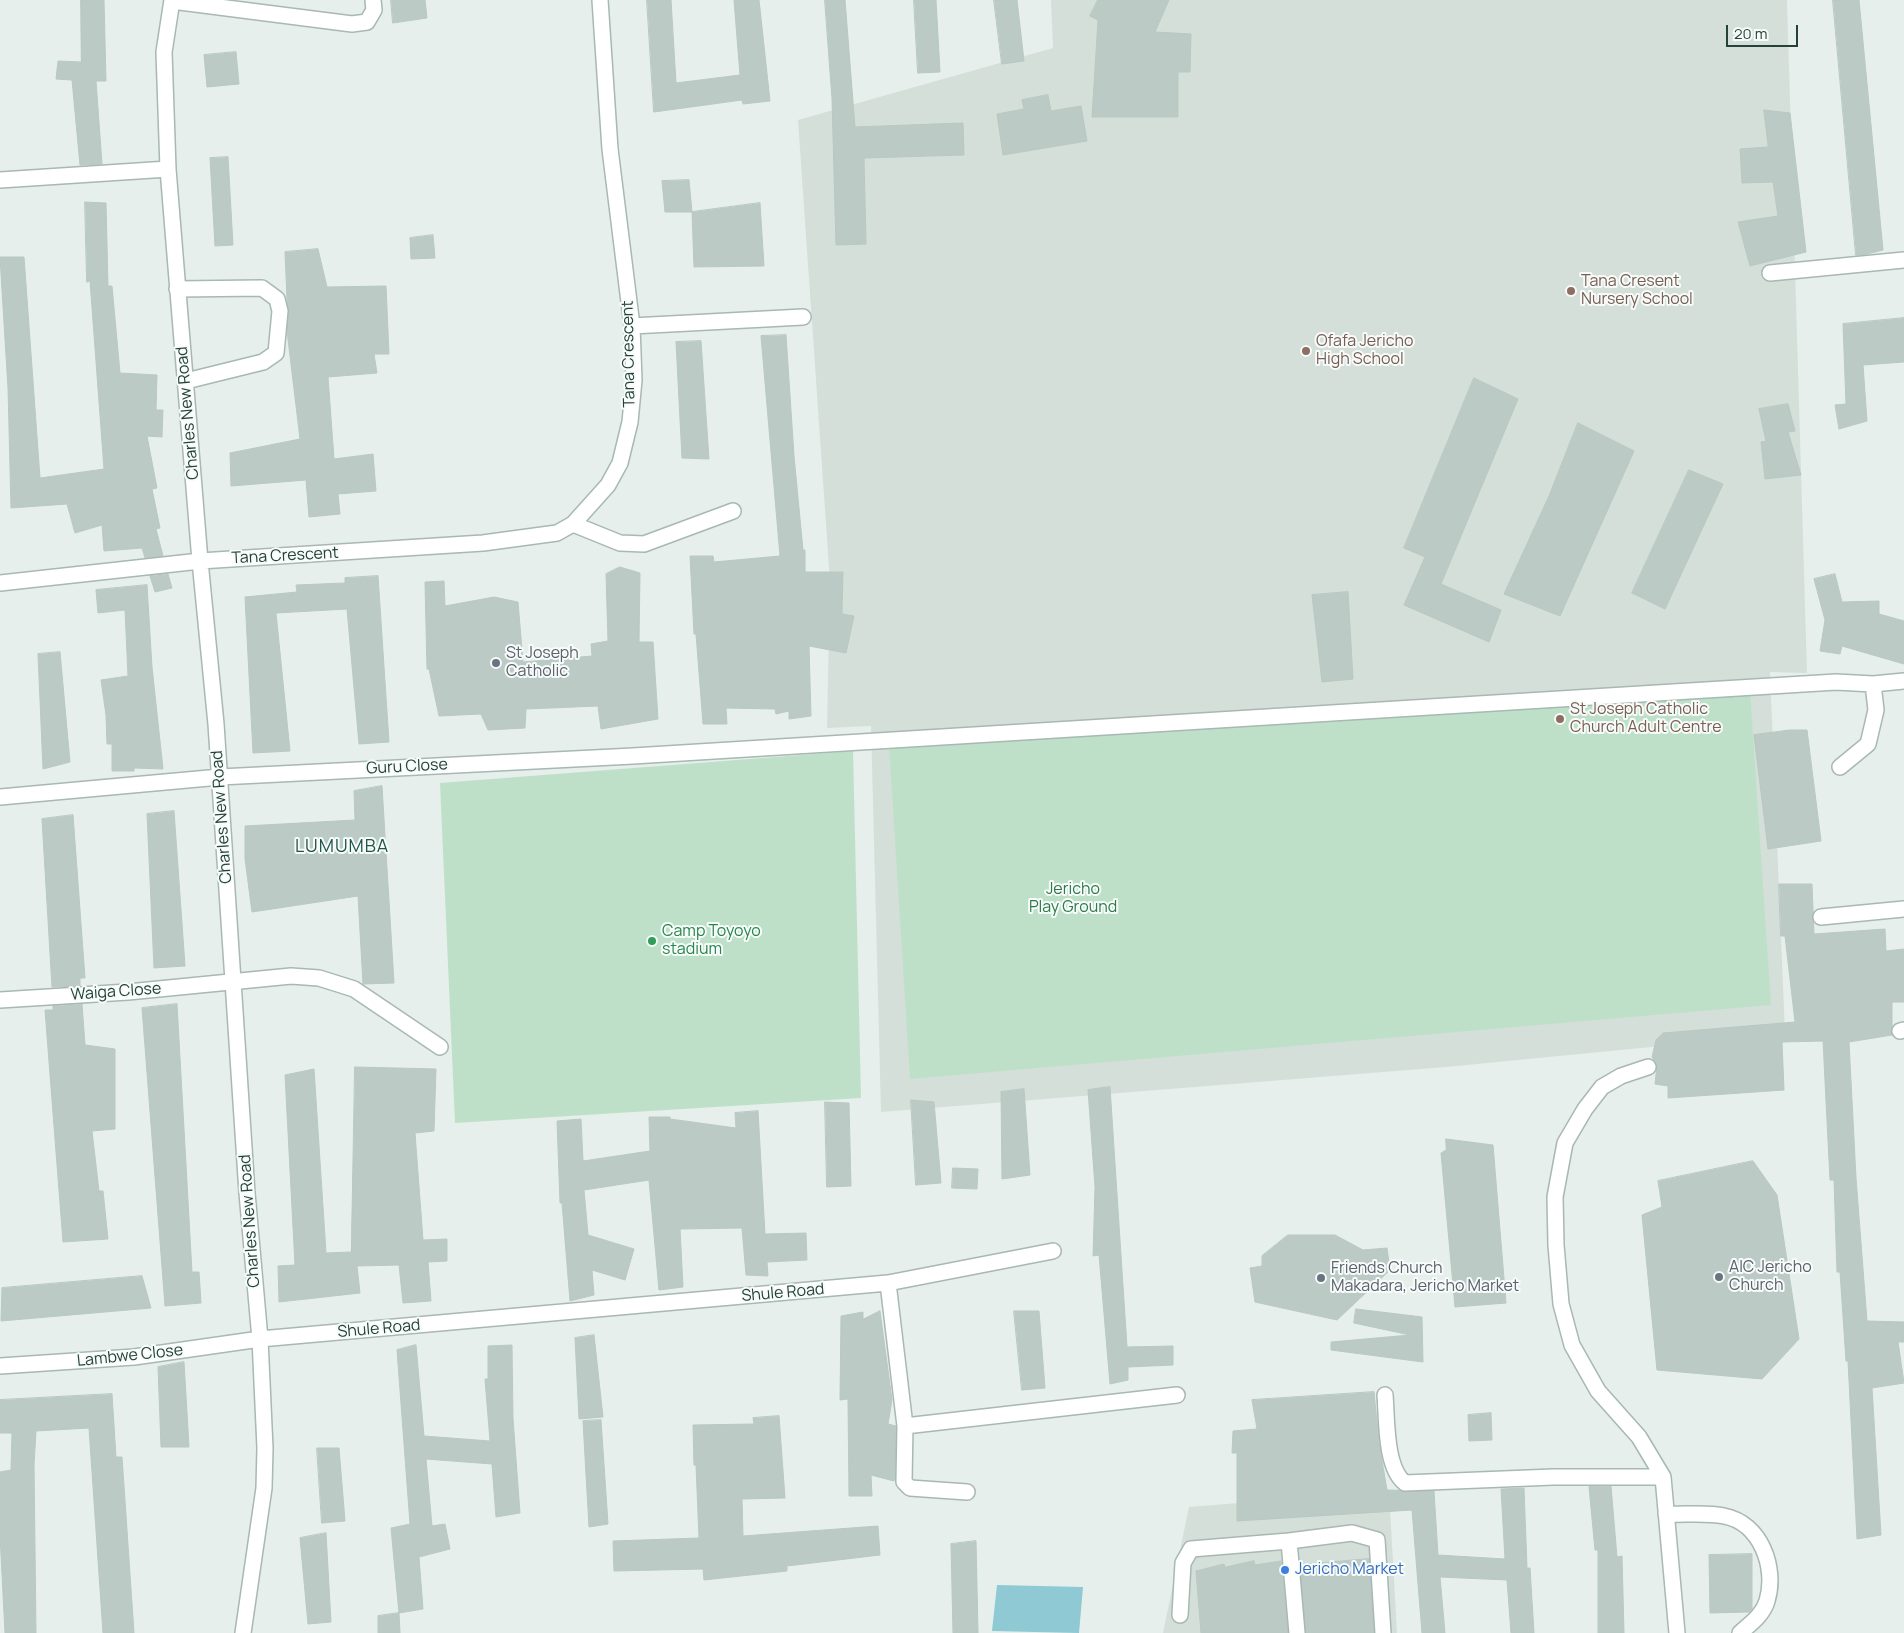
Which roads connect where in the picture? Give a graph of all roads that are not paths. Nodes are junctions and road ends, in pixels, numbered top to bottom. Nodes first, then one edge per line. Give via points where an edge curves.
1 (172, 0) edge
2 (374, 0) edge
3 (600, 0) edge
4 (168, 169) junction
5 (0, 180) edge
6 (1904, 260) edge
7 (1770, 273) dead end
8 (177, 289) junction
9 (802, 317) dead end
10 (632, 326) junction
11 (186, 382) junction
12 (733, 511) dead end
13 (573, 524) junction
14 (200, 561) junction
15 (0, 583) edge
16 (1904, 681) edge
17 (1873, 684) junction
18 (1840, 767) dead end
19 (220, 777) junction
20 (0, 797) edge
21 (1904, 909) edge
22 (1821, 916) dead end
23 (233, 982) junction
24 (0, 1000) edge
25 (440, 1047) dead end
26 (1648, 1067) dead end
27 (1053, 1251) dead end
28 (888, 1283) junction
29 (260, 1339) junction
30 (0, 1366) edge
31 (1178, 1395) dead end
32 (1385, 1395) dead end
33 (905, 1426) junction
34 (1663, 1477) junction
35 (966, 1492) dead end
36 (1666, 1514) junction
37 (1289, 1540) junction
38 (1180, 1615) dead end
39 (243, 1633) edge
40 (1297, 1633) edge
41 (1383, 1633) edge
42 (1677, 1633) edge
43 (1740, 1633) edge

1 - 2 street via 352,24 367,22 374,10
1 - 4 street, Charles New Road via 164,52
3 - 10 street, Tana Crescent via 610,148
4 - 5 street
4 - 8 street, Charles New Road
6 - 7 street
8 - 11 street, Charles New Road
8 - 11 street via 262,288 277,300 280,311 276,353 264,362
9 - 10 street
10 - 13 street, Tana Crescent via 634,380 627,442 608,485
11 - 14 street, Charles New Road
12 - 13 street via 644,544 620,543
13 - 14 street, Tana Crescent via 557,533 483,544
14 - 15 street
14 - 19 street, Charles New Road
16 - 17 street, Guru Close
17 - 18 street via 1876,710 1868,744
17 - 19 street, Guru Close via 1836,682 633,756
19 - 20 street, Guru Close
19 - 23 street, Charles New Road
21 - 22 street
23 - 24 street, Waiga Close
23 - 25 street, Waiga Close via 291,976 337,982
23 - 29 street, Charles New Road
26 - 34 street via 1621,1076 1602,1087 1565,1143 1555,1196 1556,1245 1561,1304 1572,1345 1598,1391 1639,1437
27 - 28 street, Shule Road
28 - 29 street, Shule Road
28 - 33 street
29 - 30 street, Lambwe Close via 134,1357
29 - 39 street, Charles New Road via 264,1488
31 - 33 street
32 - 34 street via 1391,1459 1399,1478 1406,1483 1553,1477
33 - 35 street via 904,1482 910,1488
34 - 36 street
36 - 42 street
36 - 43 street via 1724,1516 1745,1526 1760,1541 1770,1570 1767,1603
37 - 38 street via 1192,1549 1183,1563
37 - 40 street
37 - 41 street via 1352,1534 1377,1540

